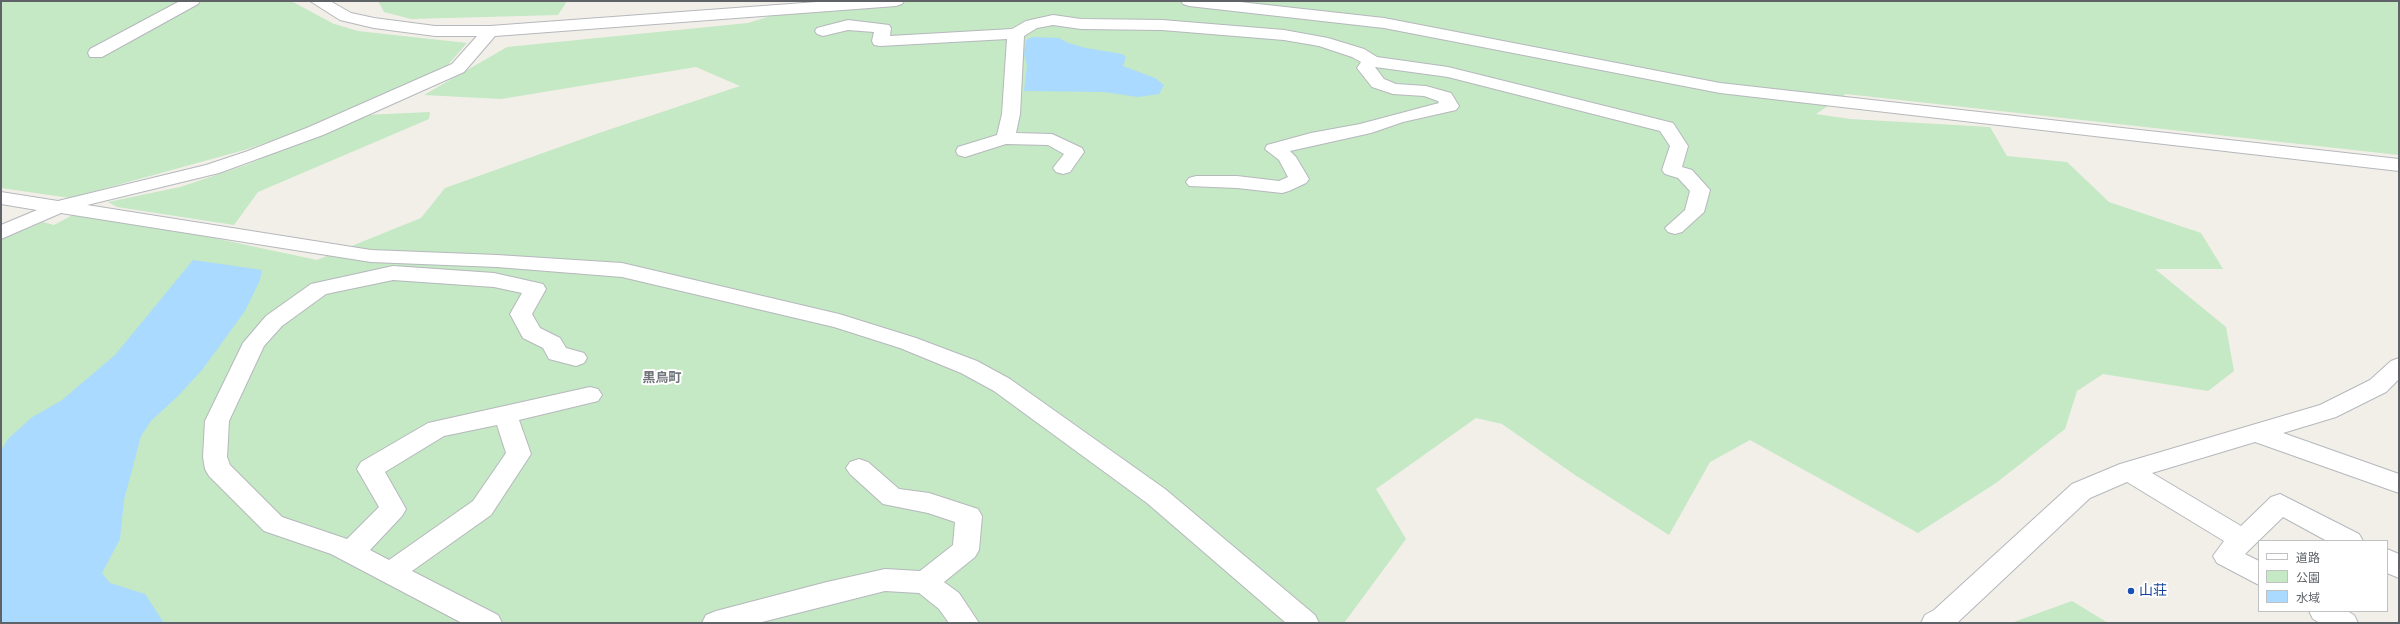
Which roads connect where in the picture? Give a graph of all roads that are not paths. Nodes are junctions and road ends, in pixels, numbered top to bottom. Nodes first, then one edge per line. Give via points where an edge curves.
1 (192, 1) edge
2 (318, 1) edge
3 (896, 1) edge
4 (1189, 1) edge
5 (490, 31) junction
6 (823, 31) dead end
7 (1016, 34) junction
8 (96, 53) dead end
9 (1368, 64) dead end
10 (1005, 138) junction
11 (965, 151) dead end
12 (2399, 165) edge
13 (1063, 168) dead end
14 (1196, 182) dead end
15 (1, 198) edge
16 (61, 206) junction
17 (1675, 228) dead end
18 (1, 233) edge
19 (576, 358) dead end
20 (2399, 366) edge
21 (590, 396) dead end
22 (505, 415) junction
23 (2254, 432) junction
24 (859, 468) dead end
25 (2129, 471) junction
26 (2399, 484) edge
27 (2243, 540) junction
28 (2348, 540) edge
29 (351, 552) junction
30 (2388, 561) edge
31 (2399, 567) edge
32 (390, 573) junction
33 (2258, 573) edge
34 (924, 582) junction
35 (2325, 612) edge
36 (488, 623) edge
37 (716, 623) edge
38 (965, 623) edge
39 (1305, 623) edge
40 (1935, 623) edge
41 (2344, 623) edge

1 - 8 street
2 - 5 street via 346,17 374,24 435,31
3 - 5 street
4 - 12 street via 1384,23 1720,88 1842,104
5 - 16 street via 458,68 316,132 212,169
6 - 7 street via 848,26 883,28 880,41
7 - 10 street via 1011,114
7 - 17 street via 1032,24 1053,20 1081,24 1162,26 1284,35 1329,44 1372,62 1448,72 1667,126 1679,146 1672,170 1685,174 1700,190 1694,212
9 - 14 street via 1366,68 1378,82 1393,89 1426,91 1445,97 1450,106 1274,149 1287,157 1299,179 1282,187 1237,182
10 - 11 street
10 - 13 street via 1052,140 1075,152
15 - 16 street
16 - 18 street
16 - 39 street via 371,256 497,261 622,270 839,321 908,343 969,367 1002,385 1156,496
19 - 29 street via 557,354 552,343 531,332 521,314 535,289 494,280 393,273 319,289 274,321 254,343 217,421 215,457 218,469 273,524
20 - 23 street via 2378,386 2328,411
21 - 22 street
22 - 29 street via 437,428 370,469 393,509
22 - 32 street via 519,454 482,508
23 - 25 street
23 - 26 street
24 - 34 street via 892,496 929,503 969,516 966,550
25 - 27 street
25 - 40 street via 2081,491 1944,618
27 - 28 street via 2280,504
27 - 33 street via 2226,556
29 - 32 street
30 - 31 street
32 - 36 street
34 - 37 street via 885,580
34 - 38 street via 949,602
35 - 41 street

